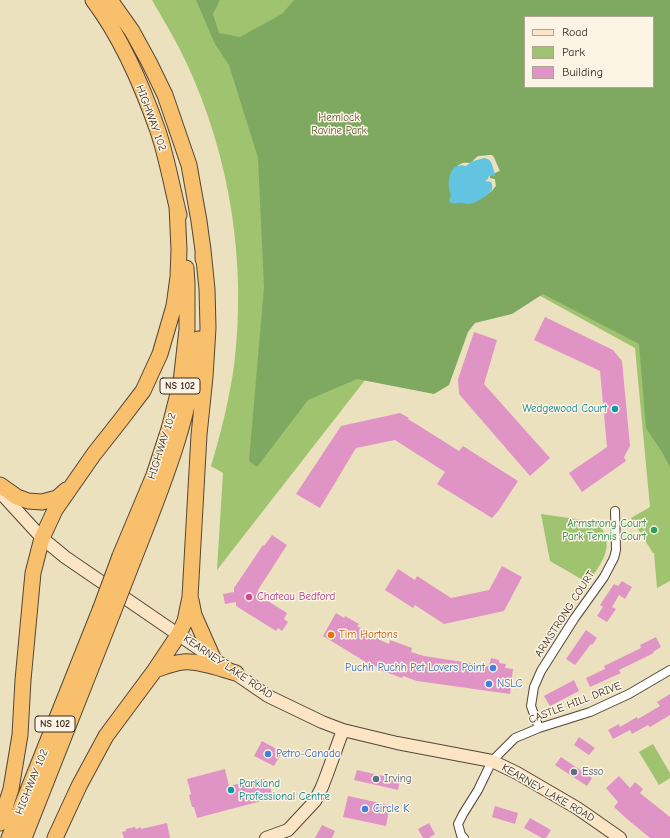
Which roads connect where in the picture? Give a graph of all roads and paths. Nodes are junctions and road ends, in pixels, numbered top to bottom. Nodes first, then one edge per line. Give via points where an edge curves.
1 (93, 0) edge
2 (110, 0) edge
3 (176, 206) junction
4 (203, 250) junction
5 (74, 482) junction
6 (0, 485) edge
7 (0, 492) edge
8 (615, 511) dead end
9 (42, 538) junction
10 (127, 559) junction
11 (190, 597) junction
12 (106, 612) junction
13 (179, 634) junction
14 (213, 658) junction
15 (155, 670) junction
16 (670, 670) edge
17 (236, 673) junction
18 (539, 728) junction
19 (343, 730) junction
20 (492, 761) junction
21 (0, 823) edge
22 (9, 838) edge
23 (24, 838) edge
24 (55, 838) edge
25 (266, 838) edge
26 (464, 838) edge
27 (620, 838) edge

1 - 3 highway, HIGHWAY 102 / NS 102 via 117,38 147,103 158,132
2 - 4 highway, HIGHWAY 102 / NS 102 via 132,31 165,95 189,165
3 - 5 highway via 178,277 174,306 160,354 142,391
3 - 10 highway, HIGHWAY 102 / NS 102 via 184,237 187,283 187,329 181,382 169,429
4 - 10 highway, HIGHWAY 102 / NS 102 via 197,348 185,415 163,484
4 - 11 highway via 208,328
5 - 6 highway via 57,498 42,502 17,497
5 - 9 highway via 55,510
7 - 9 main road, KEARNEY LAKE ROAD
8 - 18 street, ARMSTRONG COURT via 614,558 541,671 534,687 532,706
9 - 13 main road, KEARNEY LAKE ROAD via 65,557
9 - 21 highway via 33,573 20,735 11,789
10 - 12 highway, HIGHWAY 102 / NS 102, bridge
11 - 13 highway
11 - 14 highway via 194,615
12 - 22 highway, HIGHWAY 102 / NS 102
12 - 23 highway, HIGHWAY 102 / NS 102
13 - 14 main road, KEARNEY LAKE ROAD
13 - 15 highway
14 - 17 main road, KEARNEY LAKE ROAD
15 - 17 highway via 184,661
15 - 24 highway via 106,736
16 - 18 street, CASTLE HILL DRIVE via 629,694 590,712
17 - 19 main road, KEARNEY LAKE ROAD via 268,696
18 - 20 street, CASTLE HILL DRIVE via 515,738
19 - 20 main road, KEARNEY LAKE ROAD via 397,744
19 - 25 main road via 328,774 315,801 288,830
20 - 26 street, CASTLE HILL DRIVE via 458,824
20 - 27 main road, KEARNEY LAKE ROAD via 577,808

